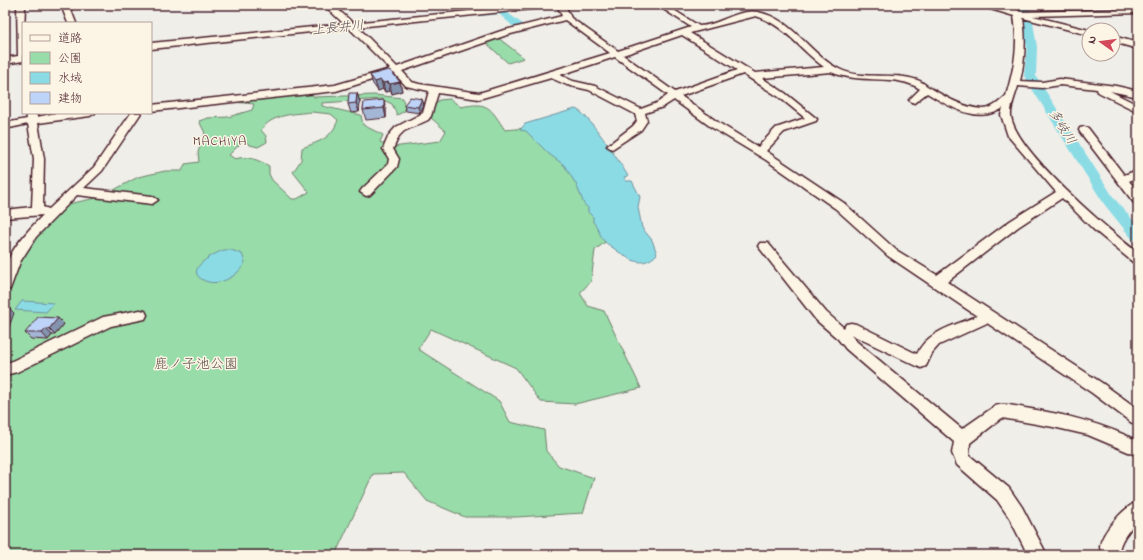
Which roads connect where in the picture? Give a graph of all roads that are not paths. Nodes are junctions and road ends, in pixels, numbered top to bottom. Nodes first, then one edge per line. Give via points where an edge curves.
1 (21, 5) edge
2 (65, 5) edge
3 (328, 5) edge
4 (550, 5) edge
5 (561, 5) edge
6 (661, 5) edge
7 (981, 5) edge
8 (1007, 5) edge
9 (536, 6) edge
10 (1138, 11) edge
11 (1014, 13) junction
12 (567, 17) junction
13 (72, 22) edge
14 (1012, 23) dead end
15 (349, 25) junction
16 (697, 28) junction
17 (1081, 31) edge
18 (22, 32) edge
19 (684, 33) junction
20 (1121, 41) edge
21 (152, 46) edge
22 (1138, 46) edge
23 (617, 54) junction
24 (22, 58) edge
25 (5, 61) edge
26 (396, 69) junction
27 (833, 69) junction
28 (744, 70) junction
29 (552, 75) junction
30 (753, 76) junction
31 (1013, 83) junction
32 (1096, 88) junction
33 (434, 89) junction
34 (926, 89) junction
35 (1138, 94) edge
36 (675, 95) junction
37 (1010, 98) junction
38 (914, 100) dead end
39 (152, 108) edge
40 (1138, 109) edge
41 (640, 112) junction
42 (79, 114) edge
43 (135, 114) edge
44 (32, 117) edge
45 (5, 126) edge
46 (1084, 130) dead end
47 (612, 146) dead end
48 (760, 151) junction
49 (1138, 173) edge
50 (1122, 180) junction
51 (77, 191) junction
52 (366, 192) dead end
53 (1064, 194) junction
54 (152, 200) dead end
55 (1138, 200) edge
56 (39, 210) junction
57 (51, 213) junction
58 (5, 214) edge
59 (764, 246) dead end
60 (1138, 260) edge
61 (10, 262) edge
62 (937, 282) junction
63 (5, 286) edge
64 (140, 315) dead end
65 (988, 318) junction
66 (851, 328) dead end
67 (5, 369) edge
68 (1138, 418) edge
69 (962, 438) junction
70 (1138, 449) edge
71 (1138, 510) edge
72 (1038, 555) edge
73 (1110, 555) edge

1 - 18 street
2 - 13 street
3 - 15 street
4 - 9 street
5 - 12 street
6 - 16 street
7 - 11 street
8 - 11 street
9 - 15 street
10 - 11 street
11 - 14 street
11 - 17 street
11 - 31 street via 1021,33 1020,64
12 - 23 street
12 - 26 street via 504,34
15 - 21 street
15 - 26 street
16 - 19 street
16 - 27 street via 755,14 792,33
19 - 23 street
19 - 28 street
20 - 22 street
23 - 29 street
23 - 36 street
24 - 25 street
26 - 33 street via 409,84
26 - 39 street via 336,88
27 - 30 street
27 - 34 street via 845,75 858,77 905,80
28 - 30 street
28 - 36 street
29 - 33 street via 478,96
29 - 41 street via 570,83 592,88
30 - 48 street via 812,119 780,130
31 - 32 street via 1042,85 1060,82
31 - 37 street
32 - 35 street
32 - 40 street
33 - 52 street via 428,114 394,135 388,149 394,159 393,165
34 - 37 street via 956,106 984,112 994,110
34 - 38 street
36 - 41 street via 660,105
36 - 48 street via 716,125
37 - 53 street via 1006,115 1013,136
41 - 47 street via 640,124
42 - 44 street
43 - 51 street via 106,160
44 - 45 street
44 - 56 street via 39,159
46 - 50 street
48 - 62 street via 840,206 892,253
49 - 50 street
50 - 55 street
51 - 54 street
51 - 57 street
53 - 60 street
53 - 62 street via 1021,219
56 - 57 street
56 - 58 street
57 - 61 street
59 - 69 street via 821,316 851,345
61 - 63 street
62 - 65 street
64 - 67 street via 108,321 12,368
65 - 66 street via 934,341 926,350 921,362
65 - 68 street via 1097,388
69 - 70 street via 1000,411 1093,429
69 - 72 street via 960,453 963,460 1003,494
71 - 73 street via 1126,520 1109,545

